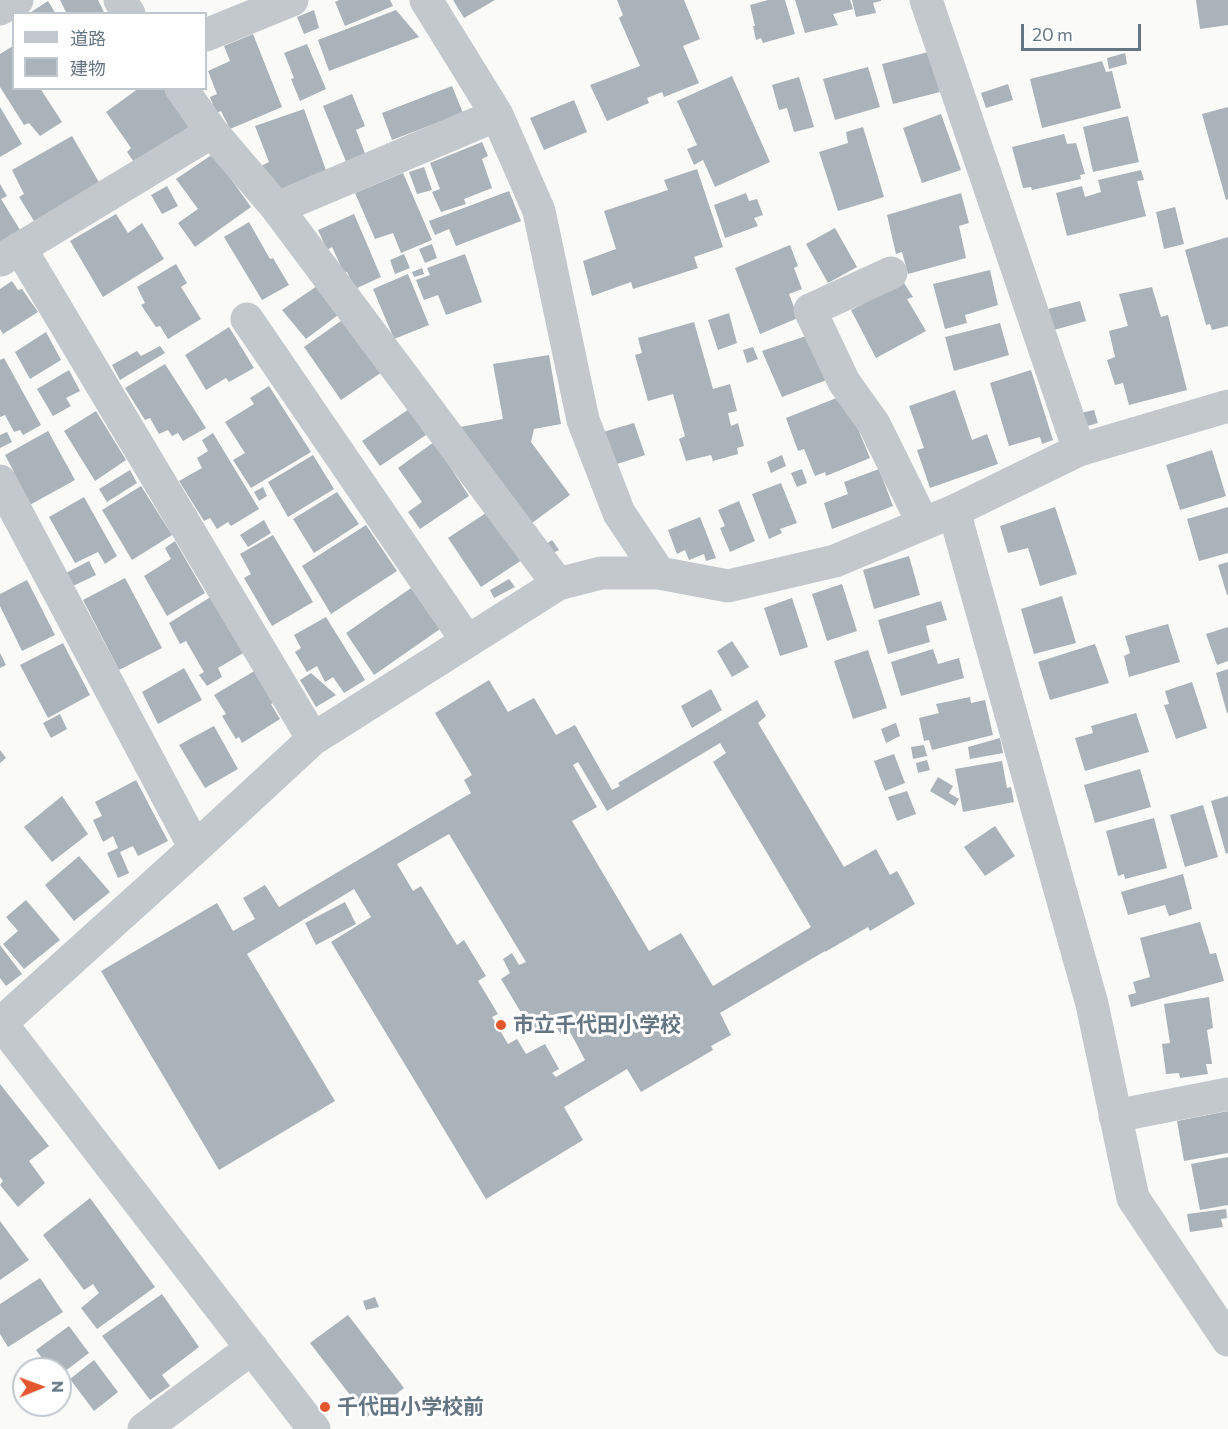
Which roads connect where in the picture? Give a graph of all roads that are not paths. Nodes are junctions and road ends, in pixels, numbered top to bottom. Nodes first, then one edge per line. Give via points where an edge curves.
1 (17, 0) edge
2 (292, 0) edge
3 (426, 0) edge
4 (926, 0) edge
5 (0, 9) edge
6 (207, 35) edge
7 (182, 90) edge
8 (497, 115) junction
9 (212, 132) junction
10 (277, 208) junction
11 (10, 254) edge
12 (891, 273) dead end
13 (247, 319) dead end
14 (1228, 406) edge
15 (1079, 450) junction
16 (0, 481) edge
17 (954, 511) junction
18 (923, 523) junction
19 (659, 573) junction
20 (558, 584) junction
21 (467, 641) junction
22 (313, 739) junction
23 (195, 848) junction
24 (0, 1023) edge
25 (1228, 1094) edge
26 (1115, 1116) junction
27 (1217, 1305) edge
28 (1228, 1340) edge
29 (252, 1348) junction
30 (144, 1429) edge
31 (314, 1429) edge

1 - 5 street
2 - 6 street
3 - 8 street
4 - 15 street
7 - 9 street
8 - 10 street
8 - 19 street via 539,211 583,420 620,513
9 - 10 street
9 - 11 street
10 - 20 street
11 - 22 street
12 - 18 street via 810,310 844,382 874,424
13 - 21 street
14 - 15 street
15 - 17 street
16 - 23 street
17 - 18 street
17 - 26 street via 1092,1004
18 - 19 street via 835,561 728,586
19 - 20 street via 601,573
20 - 21 street
21 - 22 street
22 - 23 street
23 - 24 street
24 - 29 street
25 - 26 street
26 - 27 street via 1133,1198
27 - 28 street
29 - 30 street
29 - 31 street

